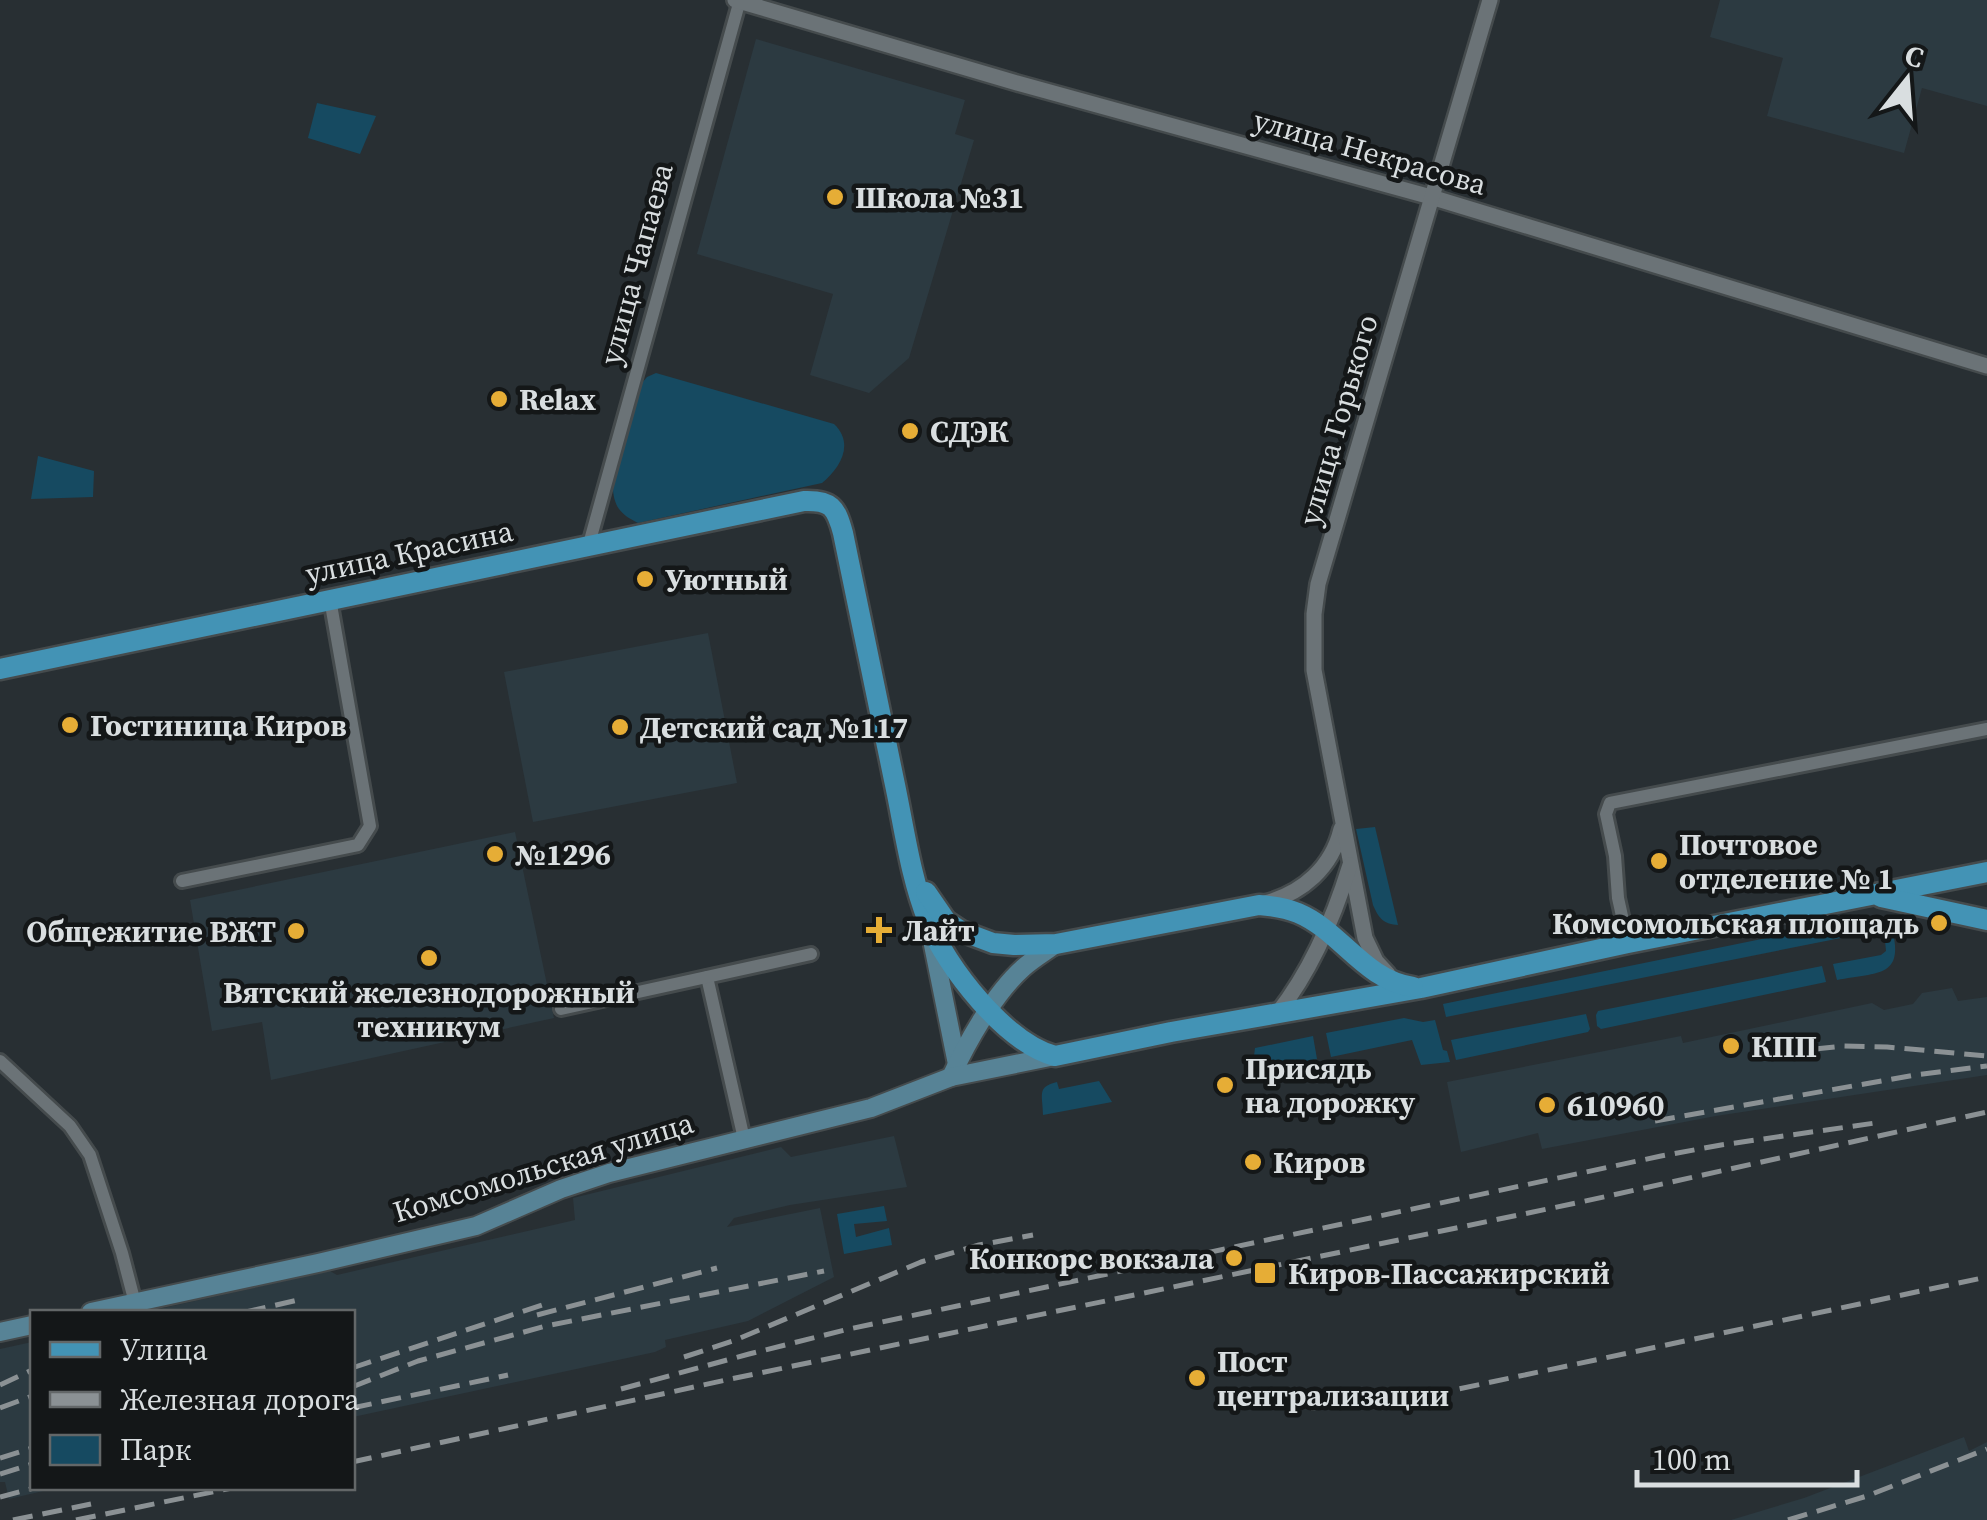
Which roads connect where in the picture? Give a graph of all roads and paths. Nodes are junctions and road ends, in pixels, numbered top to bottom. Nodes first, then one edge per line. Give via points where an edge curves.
1 (739, 0) edge
2 (1490, 0) edge
3 (1431, 197) junction
4 (1987, 366) edge
5 (589, 544) junction
6 (330, 599) junction
7 (0, 669) edge
8 (1987, 729) edge
9 (1342, 825) junction
10 (1350, 864) junction
11 (1987, 872) edge
12 (914, 874) junction
13 (182, 881) dead end
14 (1869, 895) junction
15 (1259, 905) junction
16 (928, 920) junction
17 (1987, 920) edge
18 (1325, 930) junction
19 (1628, 943) junction
20 (1056, 944) junction
21 (812, 954) dead end
22 (706, 977) junction
23 (1413, 987) junction
24 (560, 1008) dead end
25 (990, 1010) junction
26 (1277, 1014) junction
27 (1056, 1056) junction
28 (0, 1061) edge
29 (954, 1071) junction
30 (744, 1138) junction
31 (135, 1303) junction
32 (101, 1310) edge
33 (30, 1325) edge
34 (0, 1332) edge

1 - 3 street, улица Некрасова
1 - 5 street, улица Чапаева
2 - 3 street, улица Горького
3 - 4 street, улица Некрасова
3 - 9 street, улица Горького via 1318,584 1314,670
5 - 6 main road, улица Красина
5 - 12 main road, улица Красина via 804,500 830,505 843,533
6 - 7 main road, улица Красина
6 - 13 street via 370,826 358,845
8 - 19 street via 1610,803 1606,814
9 - 10 street, улица Горького
9 - 15 street via 1330,858 1313,878
10 - 18 street
10 - 23 street, улица Горького via 1376,961
11 - 14 main road, Комсомольская улица
12 - 16 main road
12 - 20 main road via 946,921 961,931 1004,944
14 - 17 main road, Комсомольская улица
14 - 19 main road, Комсомольская улица
15 - 18 main road via 1296,912
15 - 20 main road
16 - 25 main road via 950,964
16 - 29 main road
18 - 23 main road via 1371,970
18 - 26 street
19 - 23 main road, Комсомольская улица
20 - 25 main road via 1014,977
21 - 22 street
22 - 24 street
22 - 30 street
23 - 26 main road, Комсомольская улица
25 - 27 main road via 1022,1039
25 - 29 main road
26 - 27 main road, Комсомольская улица
27 - 29 main road, Комсомольская улица
28 - 31 street via 70,1126 90,1155
29 - 30 main road, Комсомольская улица via 871,1108
30 - 31 main road, Комсомольская улица via 560,1189 476,1226
31 - 32 main road, Комсомольская улица
33 - 34 main road

